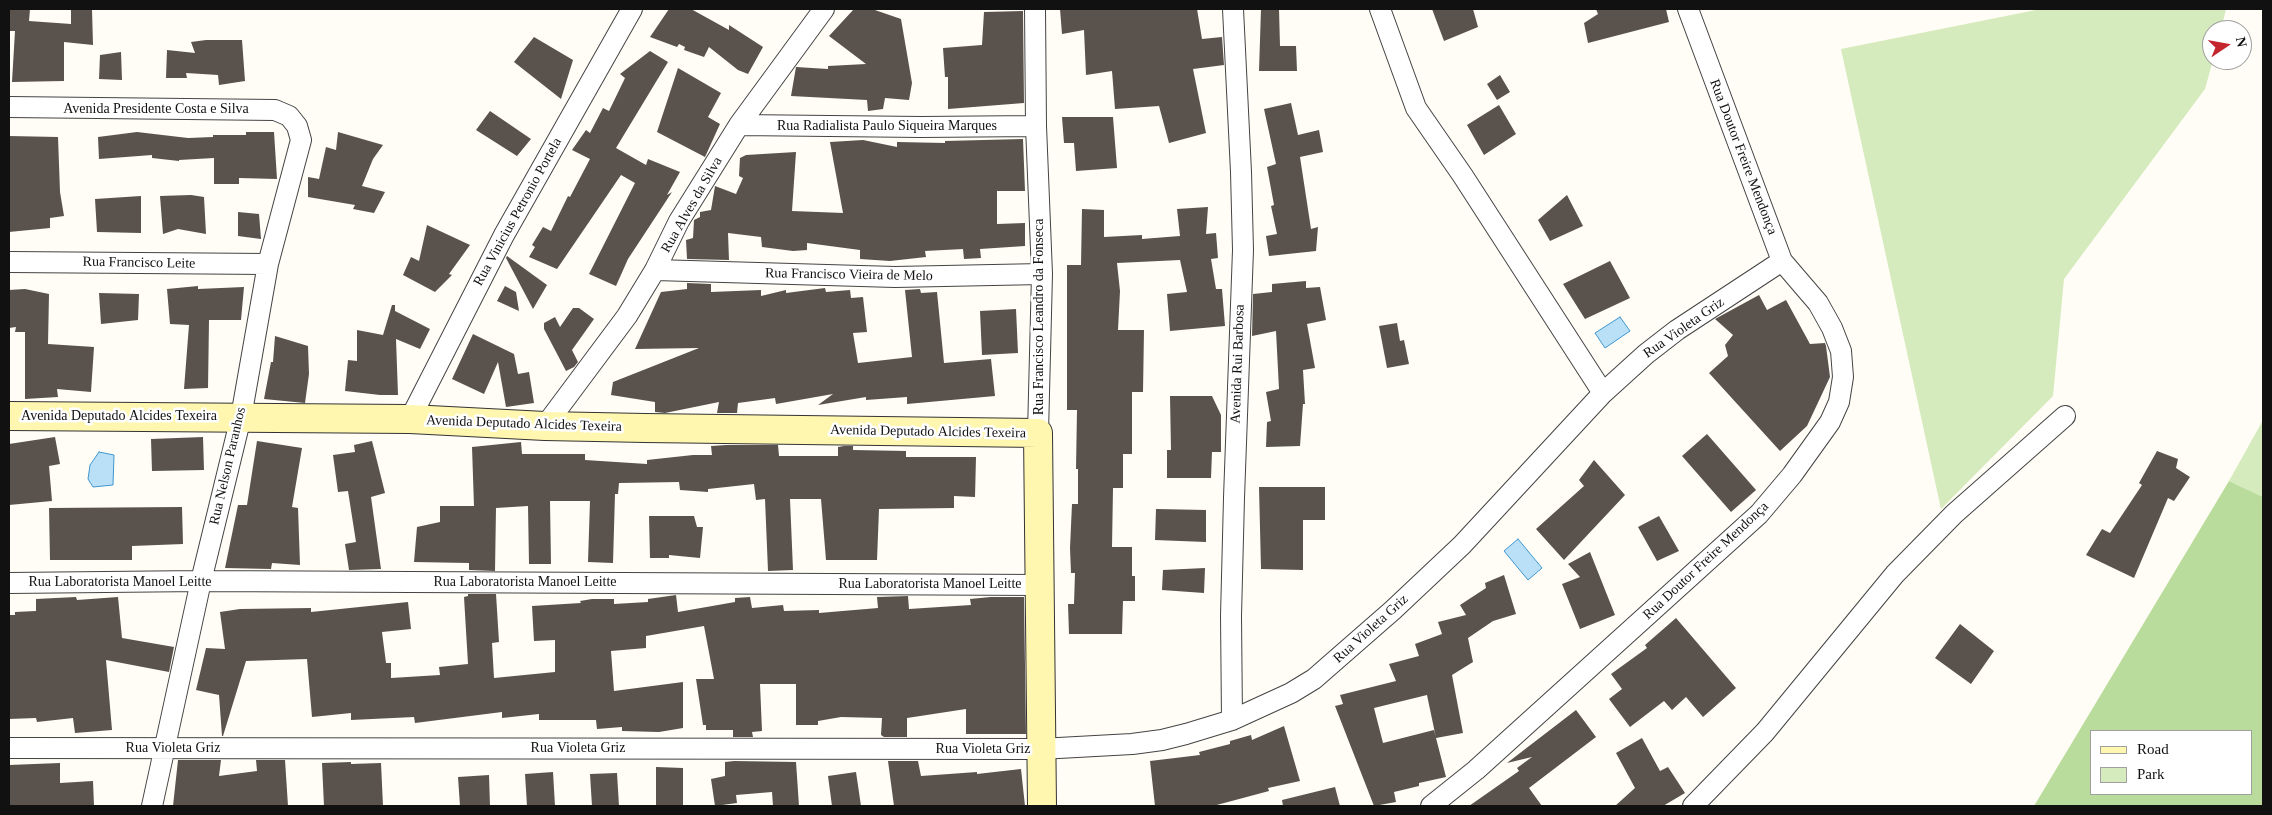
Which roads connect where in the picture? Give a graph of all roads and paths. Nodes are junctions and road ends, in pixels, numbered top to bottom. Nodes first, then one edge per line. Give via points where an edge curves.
1 (632, 9) edge
2 (824, 9) edge
3 (1035, 9) edge
4 (1233, 9) edge
5 (1380, 9) edge
6 (1688, 9) edge
7 (9, 108) edge
8 (739, 125) junction
9 (297, 126) joint
10 (1036, 126) junction
11 (1782, 261) junction
12 (9, 262) edge
13 (268, 264) junction
14 (655, 270) junction
15 (1042, 274) junction
16 (1603, 394) junction
17 (9, 416) edge
18 (2065, 416) dead end
19 (241, 417) junction
20 (410, 419) junction
21 (545, 426) junction
22 (1038, 433) junction
23 (201, 581) junction
24 (9, 583) edge
25 (1040, 585) junction
26 (1232, 720) junction
27 (9, 748) edge
28 (166, 748) junction
29 (1040, 749) junction
30 (152, 806) edge
31 (1042, 806) edge
32 (1431, 806) edge
33 (1693, 806) edge

1 - 20 street, Rua Vinicius Petronio Portela via 504,235
2 - 8 street, Rua Alves da Silva
3 - 10 street, Rua Francisco Leandro da Fonseca
4 - 26 street, Avenida Rui Barbosa via 1243,250 1233,508
5 - 16 street via 1416,108
6 - 11 street, Rua Doutor Freire Mendonça
7 - 9 street, Avenida Presidente Costa e Silva via 275,110 289,116
8 - 10 street, Rua Radialista Paulo Siqueira Marques
8 - 14 street, Rua Alves da Silva via 679,221
9 - 13 street, Rua Nelson Paranhos via 301,140 297,160
10 - 15 street, Rua Francisco Leandro da Fonseca
11 - 16 street, Rua Violeta Griz via 1677,330
11 - 32 street, Rua Doutor Freire Mendonça via 1818,303 1841,351 1843,378 1839,402 1830,422 1759,514 1476,770
12 - 13 street, Rua Francisco Leite
13 - 19 street, Rua Nelson Paranhos
14 - 15 street, Rua Francisco Vieira de Melo via 895,277
14 - 21 street, Rua Alves da Silva via 596,360
15 - 22 street, Rua Francisco Leandro da Fonseca
16 - 26 street, Rua Violeta Griz via 1462,545 1350,648 1314,679
17 - 19 main road, Avenida Deputado Alcides Texeira
18 - 33 street via 1954,514 1895,574 1766,732
19 - 20 main road, Avenida Deputado Alcides Texeira
19 - 23 street, Rua Nelson Paranhos
20 - 21 main road, Avenida Deputado Alcides Texeira
21 - 22 main road, Avenida Deputado Alcides Texeira
22 - 25 main road, Rua Francisco Leandro da Fonseca
23 - 24 street, Rua Laboratorista Manoel Leitte
23 - 25 street, Rua Laboratorista Manoel Leitte
23 - 28 street, Rua Nelson Paranhos
25 - 29 main road, Rua Francisco Leandro da Fonseca
26 - 29 street, Rua Violeta Griz via 1162,740
27 - 28 street, Rua Violeta Griz
28 - 29 street, Rua Violeta Griz
28 - 30 street, Rua Nelson Paranhos
29 - 31 main road, Rua Francisco Leandro da Fonseca

